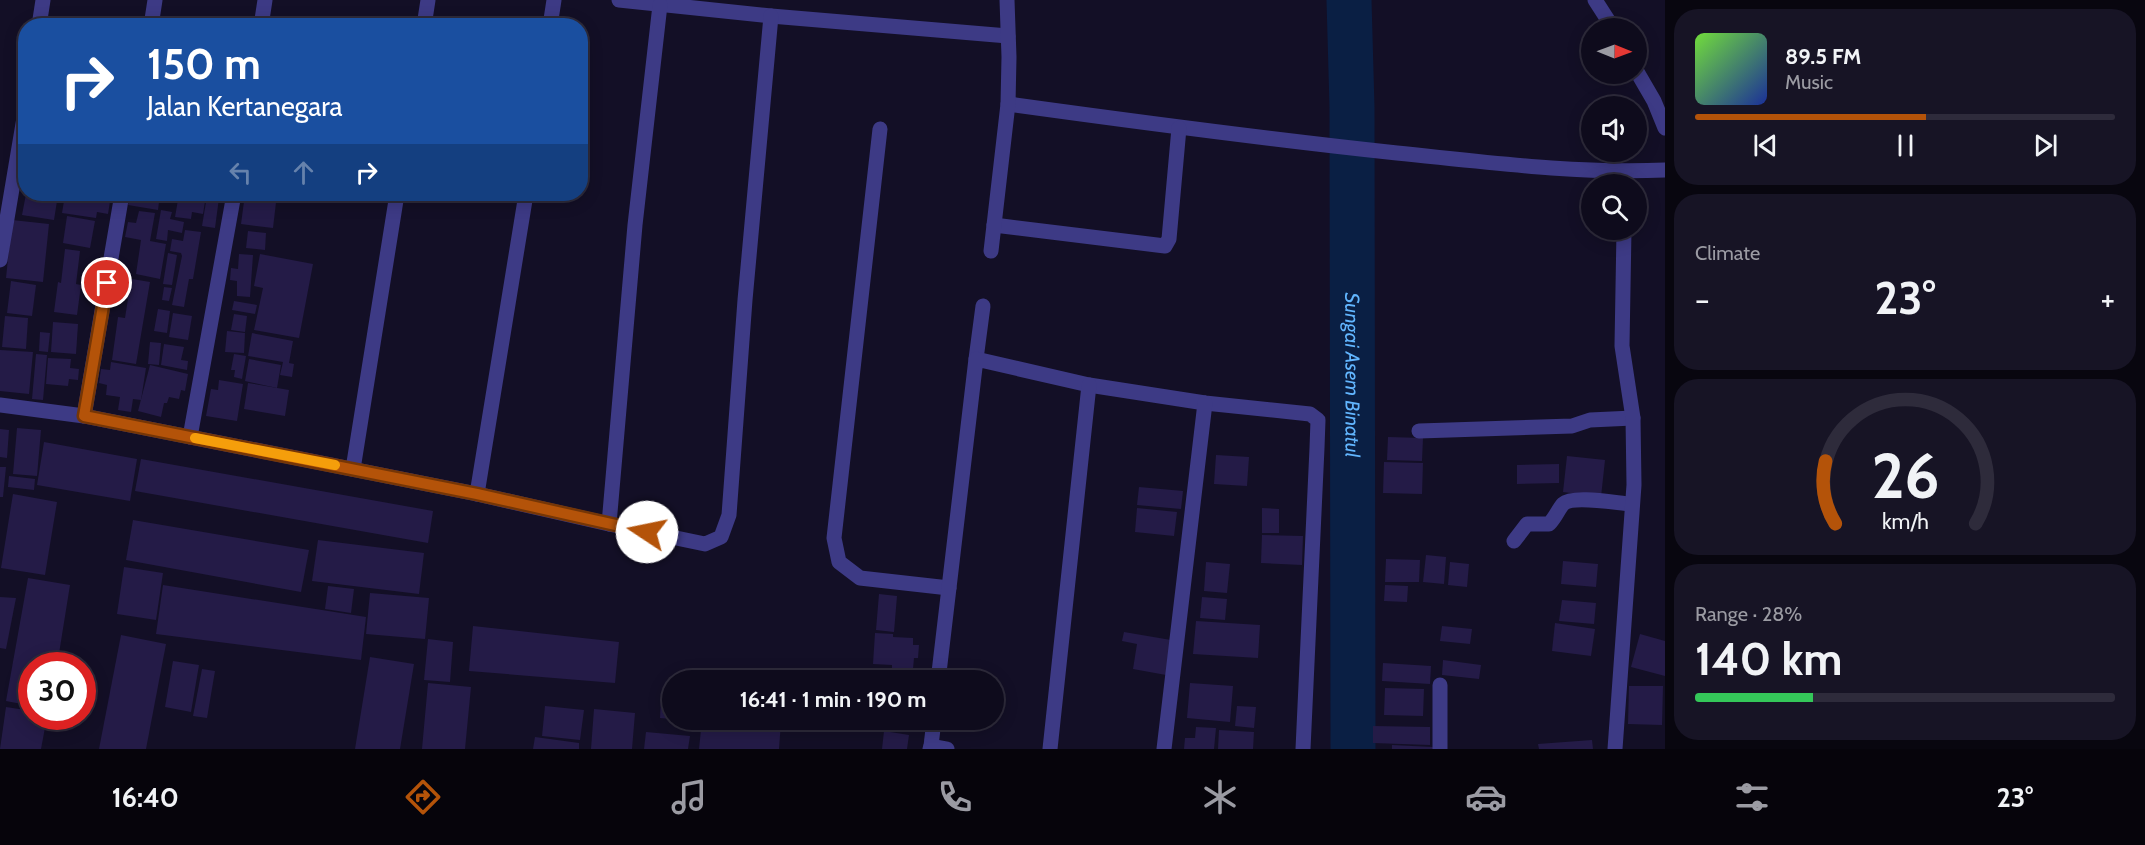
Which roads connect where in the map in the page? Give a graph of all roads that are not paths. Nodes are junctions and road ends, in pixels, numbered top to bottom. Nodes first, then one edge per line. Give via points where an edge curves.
1 (43, 0) edge
2 (155, 0) edge
3 (265, 0) edge
4 (428, 0) edge
5 (554, 0) edge
6 (619, 0) edge
7 (1007, 0) edge
8 (1595, 0) edge
9 (660, 5) junction
10 (771, 16) junction
11 (40, 18) edge
12 (152, 18) edge
13 (262, 18) edge
14 (425, 18) edge
15 (551, 18) edge
16 (1607, 18) edge
17 (1008, 36) junction
18 (1644, 84) edge
19 (1008, 104) junction
20 (1179, 128) junction
21 (1665, 128) edge
22 (880, 129) dead end
23 (18, 153) edge
24 (1665, 170) edge
25 (1593, 174) edge
26 (1645, 174) edge
27 (121, 201) edge
28 (233, 201) edge
29 (396, 201) edge
30 (525, 201) edge
31 (994, 225) junction
32 (1624, 240) edge
33 (991, 251) dead end
34 (0, 260) edge
35 (983, 306) dead end
36 (976, 359) junction
37 (1089, 385) junction
38 (1205, 403) junction
39 (0, 405) edge
40 (84, 416) junction
41 (1633, 418) junction
42 (1419, 431) dead end
43 (190, 437) junction
44 (353, 469) junction
45 (477, 494) junction
46 (1631, 504) junction
47 (609, 524) junction
48 (1514, 541) dead end
49 (949, 588) junction
50 (939, 670) edge
51 (1440, 685) dead end
52 (933, 730) edge
53 (931, 748) edge
54 (947, 749) edge
55 (1050, 749) edge
56 (1164, 749) edge
57 (1304, 749) edge
58 (1440, 749) edge
59 (1615, 749) edge

1 - 11 street
2 - 12 street
3 - 13 street
4 - 14 street
5 - 15 street
6 - 9 street
7 - 17 street
8 - 16 street
9 - 10 street
9 - 47 street via 635,225
10 - 17 street
10 - 47 street via 729,515 721,537 705,544
17 - 19 street
18 - 21 street
19 - 20 street
19 - 31 street
20 - 25 street
20 - 31 street via 1169,239 1165,246
22 - 49 street via 834,538 839,562 860,578
23 - 34 street
24 - 26 street
27 - 40 street
28 - 43 street
29 - 44 street
30 - 45 street
31 - 33 street
32 - 41 street via 1622,346
35 - 36 street
36 - 37 street
36 - 49 street
37 - 38 street
37 - 55 street
38 - 56 street
38 - 57 street via 1310,414 1318,420
39 - 40 street
40 - 43 street
41 - 42 street via 1590,420 1572,426
41 - 46 street
43 - 44 street
44 - 45 street
45 - 47 street
46 - 48 street via 1571,500 1549,524 1527,524
46 - 59 street
49 - 50 street
51 - 58 street
52 - 53 street
53 - 54 street

